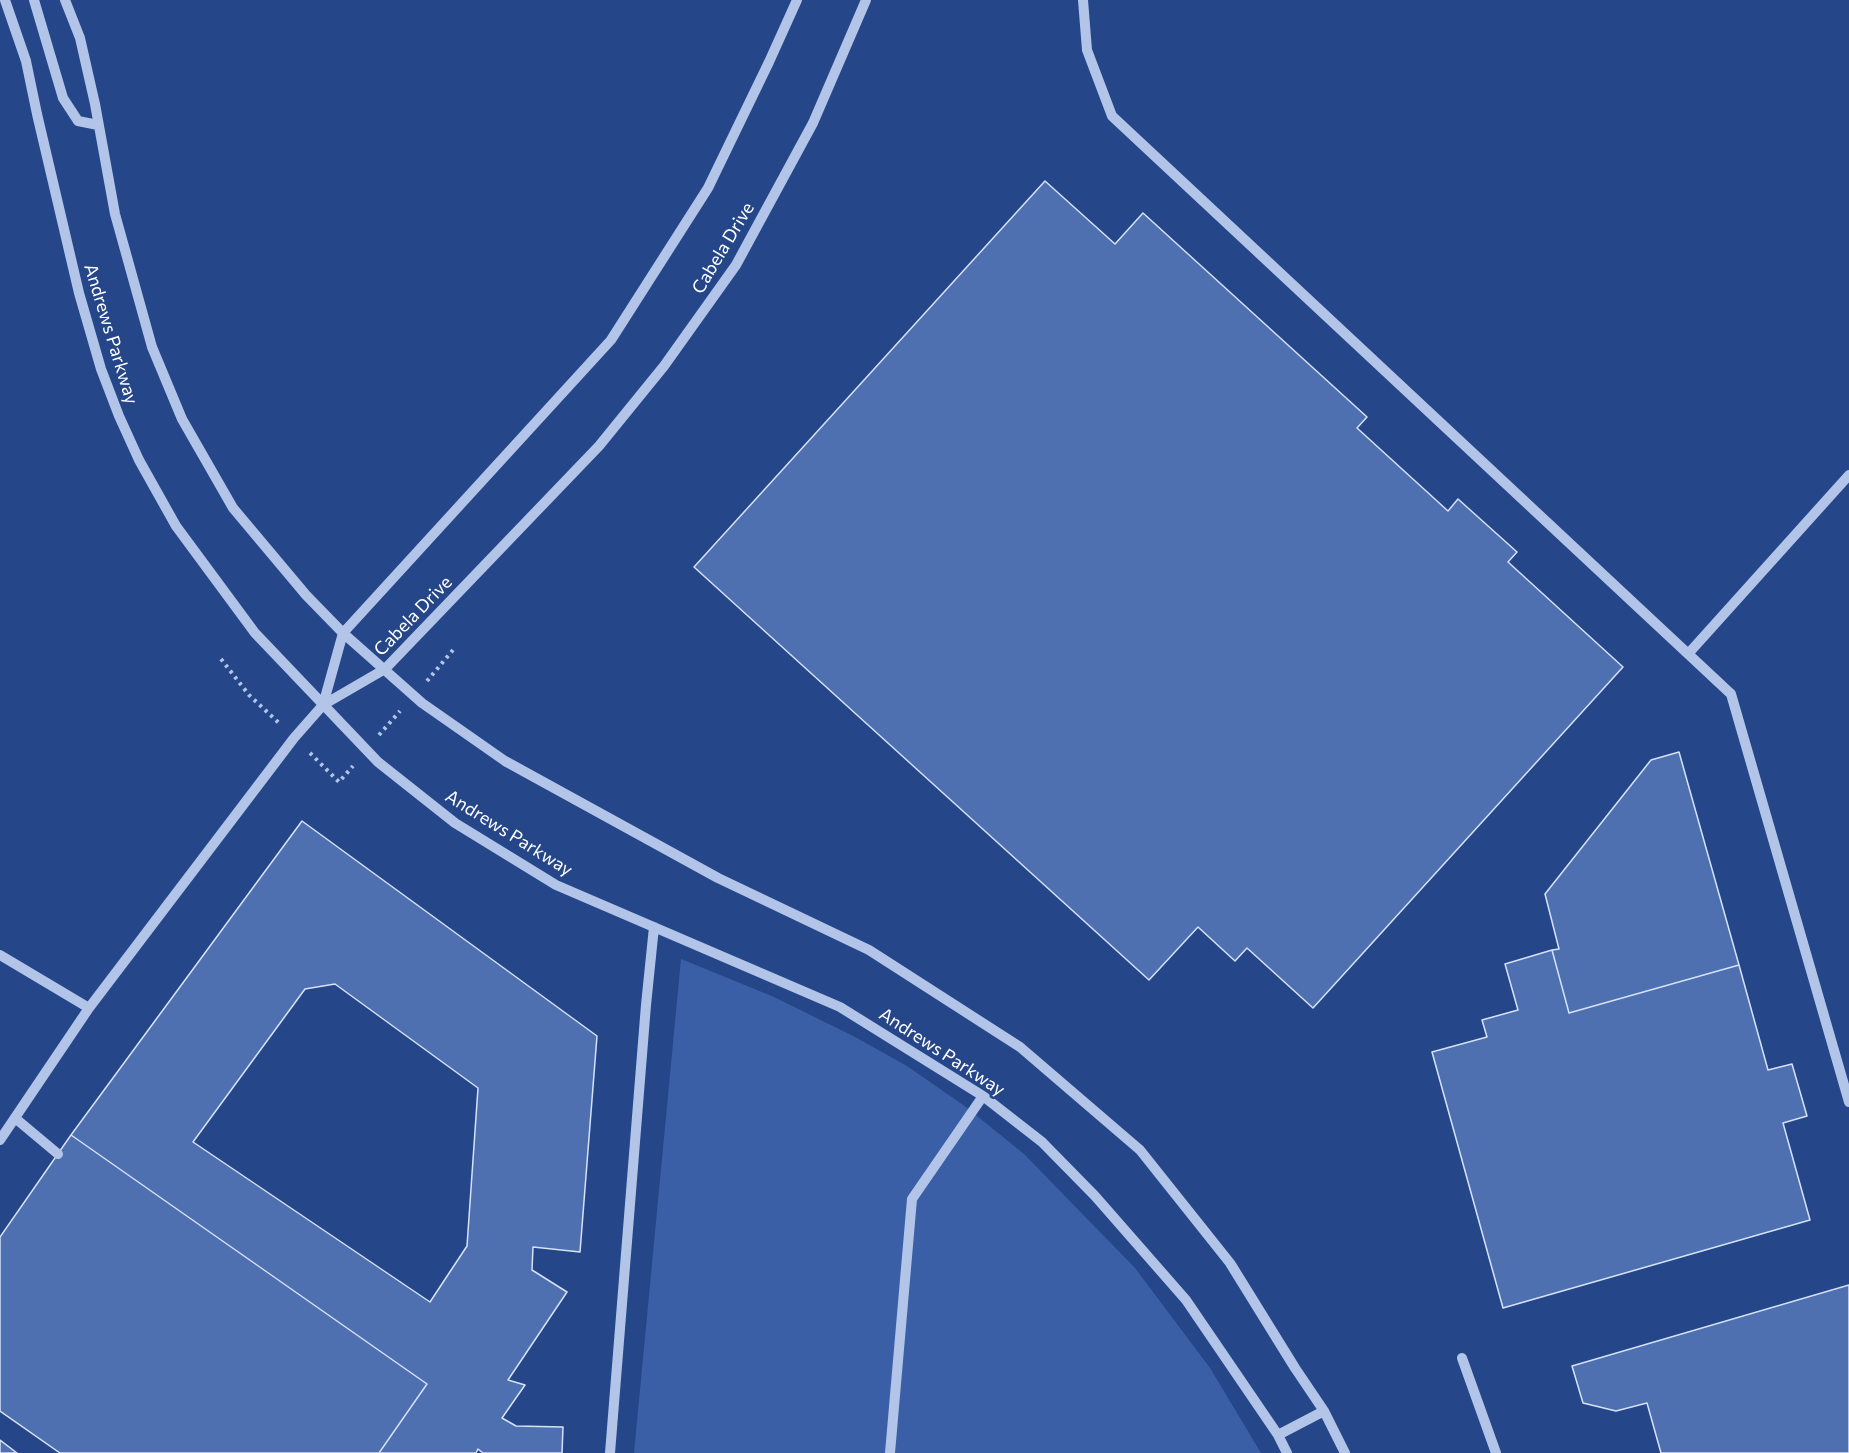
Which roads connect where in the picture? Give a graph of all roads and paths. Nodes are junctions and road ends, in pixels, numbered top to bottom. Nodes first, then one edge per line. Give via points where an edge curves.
1 (5, 0) edge
2 (33, 0) edge
3 (65, 0) edge
4 (797, 0) edge
5 (866, 0) edge
6 (1083, 0) edge
7 (98, 125) junction
8 (1849, 475) edge
9 (343, 633) junction
10 (1688, 654) junction
11 (385, 669) junction
12 (323, 705) junction
13 (654, 927) junction
14 (0, 955) edge
15 (89, 1008) junction
16 (983, 1096) junction
17 (1849, 1102) edge
18 (15, 1118) junction
19 (0, 1140) edge
20 (58, 1154) dead end
21 (1461, 1358) dead end
22 (1324, 1411) junction
23 (1278, 1436) junction
24 (610, 1453) edge
25 (890, 1453) edge
26 (1287, 1453) edge
27 (1345, 1453) edge
28 (1496, 1453) edge

1 - 12 street, Andrews Parkway via 26,61 79,292 101,369 139,460 176,526 255,633
2 - 7 street via 63,98 78,121
3 - 7 street, Andrews Parkway via 80,38
4 - 9 street via 708,188 611,340
5 - 11 street, Cabela Drive via 813,123 736,265 671,357 598,446
6 - 10 street via 1087,50 1112,117
7 - 9 street, Andrews Parkway via 115,214 149,336 182,419 233,508
8 - 10 street
9 - 11 street, Andrews Parkway
9 - 12 street
10 - 17 street via 1731,694
11 - 12 street, Cabela Drive
11 - 22 street, Andrews Parkway via 422,703 505,761 718,878 869,950 1020,1047 1140,1150 1230,1263
12 - 13 street, Andrews Parkway via 378,762 455,823 556,885
12 - 15 street
13 - 16 street, Andrews Parkway via 840,1007
13 - 24 street
14 - 15 street
15 - 18 street
16 - 23 street, Andrews Parkway via 1042,1142 1186,1300
16 - 25 street via 912,1199
18 - 19 street
18 - 20 street
21 - 28 street
22 - 23 street
22 - 27 street, Andrews Parkway
23 - 26 street, Andrews Parkway

